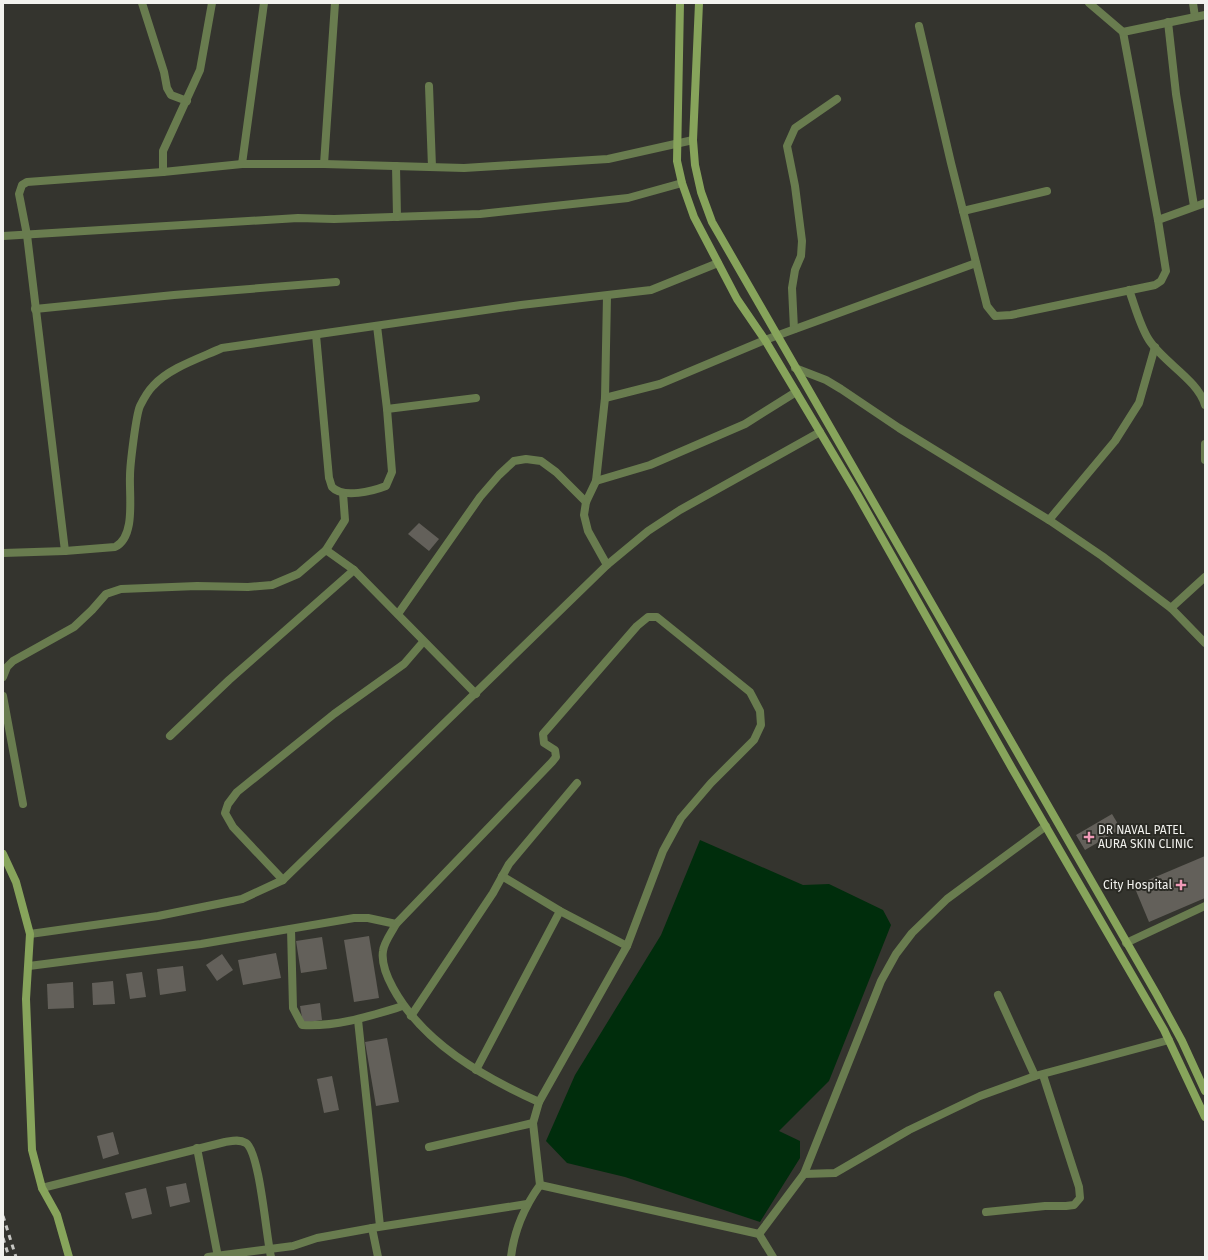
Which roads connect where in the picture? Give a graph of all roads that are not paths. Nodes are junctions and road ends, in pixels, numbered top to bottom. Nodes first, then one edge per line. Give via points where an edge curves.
1 (142, 3) edge
2 (212, 3) edge
3 (264, 3) edge
4 (334, 3) edge
5 (680, 3) edge
6 (699, 3) edge
7 (1089, 3) edge
8 (1193, 3) edge
9 (1205, 15) edge
10 (1195, 17) junction
11 (1168, 22) junction
12 (920, 26) dead end
13 (1122, 32) junction
14 (429, 86) dead end
15 (837, 99) dead end
16 (187, 101) junction
17 (693, 140) junction
18 (678, 144) junction
19 (242, 164) junction
20 (324, 164) junction
21 (396, 166) junction
22 (432, 167) junction
23 (163, 172) junction
24 (682, 183) junction
25 (1047, 191) dead end
26 (1205, 203) edge
27 (1194, 206) junction
28 (963, 211) junction
29 (397, 217) junction
30 (1158, 220) junction
31 (27, 235) junction
32 (3, 236) edge
33 (718, 263) junction
34 (976, 263) junction
35 (336, 282) dead end
36 (1129, 290) junction
37 (607, 296) junction
38 (36, 309) junction
39 (377, 326) junction
40 (794, 329) junction
41 (316, 335) junction
42 (776, 336) junction
43 (765, 340) junction
44 (1155, 347) junction
45 (795, 368) junction
46 (796, 392) junction
47 (476, 398) dead end
48 (605, 398) junction
49 (1205, 405) edge
50 (387, 409) junction
51 (820, 432) junction
52 (1205, 444) edge
53 (1205, 460) edge
54 (596, 481) junction
55 (343, 493) junction
56 (586, 502) junction
57 (1049, 520) junction
58 (326, 550) junction
59 (65, 551) junction
60 (3, 553) edge
61 (607, 565) junction
62 (354, 570) junction
63 (1205, 577) edge
64 (1171, 608) junction
65 (398, 614) junction
66 (424, 642) junction
67 (1205, 643) edge
68 (3, 677) edge
69 (476, 694) junction
70 (3, 696) edge
71 (170, 736) dead end
72 (577, 783) dead end
73 (23, 804) dead end
74 (1046, 826) junction
75 (3, 854) edge
76 (502, 876) junction
77 (283, 880) junction
78 (1205, 906) edge
79 (560, 911) junction
80 (396, 924) junction
81 (291, 929) junction
82 (30, 934) junction
83 (1126, 942) junction
84 (627, 946) junction
85 (29, 966) junction
86 (998, 995) dead end
87 (403, 1006) junction
88 (411, 1016) junction
89 (358, 1020) junction
90 (1169, 1040) junction
91 (476, 1070) junction
92 (1039, 1076) junction
93 (1205, 1091) edge
94 (539, 1102) junction
95 (1205, 1117) edge
96 (533, 1123) junction
97 (429, 1147) dead end
98 (197, 1148) junction
99 (804, 1174) junction
100 (540, 1185) junction
101 (42, 1188) junction
102 (526, 1204) junction
103 (986, 1212) dead end
104 (376, 1227) junction
105 (759, 1234) junction
106 (270, 1254) edge
107 (218, 1256) edge
108 (69, 1257) edge
109 (208, 1257) edge
110 (378, 1257) edge
111 (511, 1257) edge
112 (773, 1257) edge

1 - 16 street via 167,88 171,95
2 - 16 street via 200,70
3 - 19 street
4 - 20 street
5 - 18 main road
6 - 17 main road
7 - 13 street
8 - 10 street
9 - 10 street
10 - 11 street
11 - 13 street
11 - 27 street via 1176,94
12 - 28 street
13 - 30 street
14 - 22 street
15 - 40 street via 795,128 787,146 796,186 802,241 801,256 792,288
16 - 23 street via 163,151
17 - 18 street
17 - 42 main road via 695,165 712,222
18 - 22 street via 608,159 464,168
18 - 24 main road via 677,161
19 - 20 street
19 - 23 street
20 - 21 street
21 - 22 street
21 - 29 street
23 - 31 street via 28,182 21,187 19,194
24 - 29 street via 628,198 480,214
24 - 33 main road via 694,217
25 - 28 street
26 - 27 street
27 - 30 street
28 - 34 street
29 - 31 street via 298,218
30 - 36 street via 1166,271 1161,281 1155,285
31 - 32 street
31 - 38 street
33 - 37 street via 651,290
33 - 43 main road via 737,299
34 - 36 street via 987,306 995,316 1011,315
34 - 40 street
35 - 38 street
36 - 44 street via 1148,339
37 - 39 street via 522,305
37 - 48 street
38 - 59 street
39 - 41 street
39 - 50 street
40 - 42 street
41 - 55 street via 329,478 332,487
41 - 59 street via 222,348 178,368 153,386 139,408 130,475 130,518 126,536 121,544 115,547
42 - 43 street
42 - 45 main road
43 - 46 main road
43 - 48 street via 660,384
44 - 49 street via 1202,395
44 - 57 street via 1139,403 1115,441
45 - 57 street via 831,383
45 - 83 main road
46 - 51 main road
46 - 54 street via 745,424 650,465
47 - 50 street
48 - 54 street
50 - 55 street via 392,472 386,486 371,492
51 - 61 street via 680,510 648,531
51 - 74 main road
52 - 53 street
54 - 56 street
55 - 58 street via 345,520
56 - 61 street via 584,515 588,531
56 - 65 street via 541,461 514,461 480,497
57 - 64 street
58 - 62 street
58 - 68 street via 298,574 272,585 121,589 106,594 74,627 13,661
59 - 60 street
61 - 69 street
62 - 65 street
62 - 71 street via 229,680
63 - 64 street
64 - 67 street
65 - 66 street
66 - 69 street
66 - 77 street via 404,664 334,714 237,792 228,804 225,813 233,827
69 - 77 street
70 - 73 street
72 - 76 street via 509,864
74 - 90 main road
74 - 99 street via 946,900 912,933 896,954 881,981
75 - 82 main road via 16,882
76 - 79 street
76 - 88 street
77 - 82 street via 242,899 158,916
78 - 83 street
79 - 84 street
79 - 91 street
80 - 81 street via 354,918
80 - 84 street via 552,762 556,757 555,750 544,743 543,734 637,626 648,617 657,617 750,692 760,711 762,725 754,740 710,783 681,818 663,851
80 - 87 street via 383,950 383,963 388,980
81 - 85 street via 201,944
81 - 89 street via 293,1008 302,1025
82 - 85 main road
83 - 93 main road via 1178,1035
84 - 94 street
85 - 101 main road via 26,999 32,1150
86 - 92 street
87 - 88 street
87 - 89 street
88 - 91 street via 437,1041
89 - 104 street
90 - 92 street
90 - 95 main road
91 - 94 street
92 - 99 street via 980,1096 909,1130 835,1173
92 - 103 street via 1080,1198 1074,1205
94 - 96 street
96 - 97 street
96 - 100 street
98 - 101 street
98 - 106 street via 236,1140 249,1147 257,1166
98 - 107 street
99 - 105 street
100 - 102 street
100 - 105 street
101 - 108 main road via 57,1215
102 - 104 street
102 - 111 street via 512,1245
104 - 106 street via 317,1238
104 - 110 street
105 - 112 street
106 - 107 street
107 - 109 street

